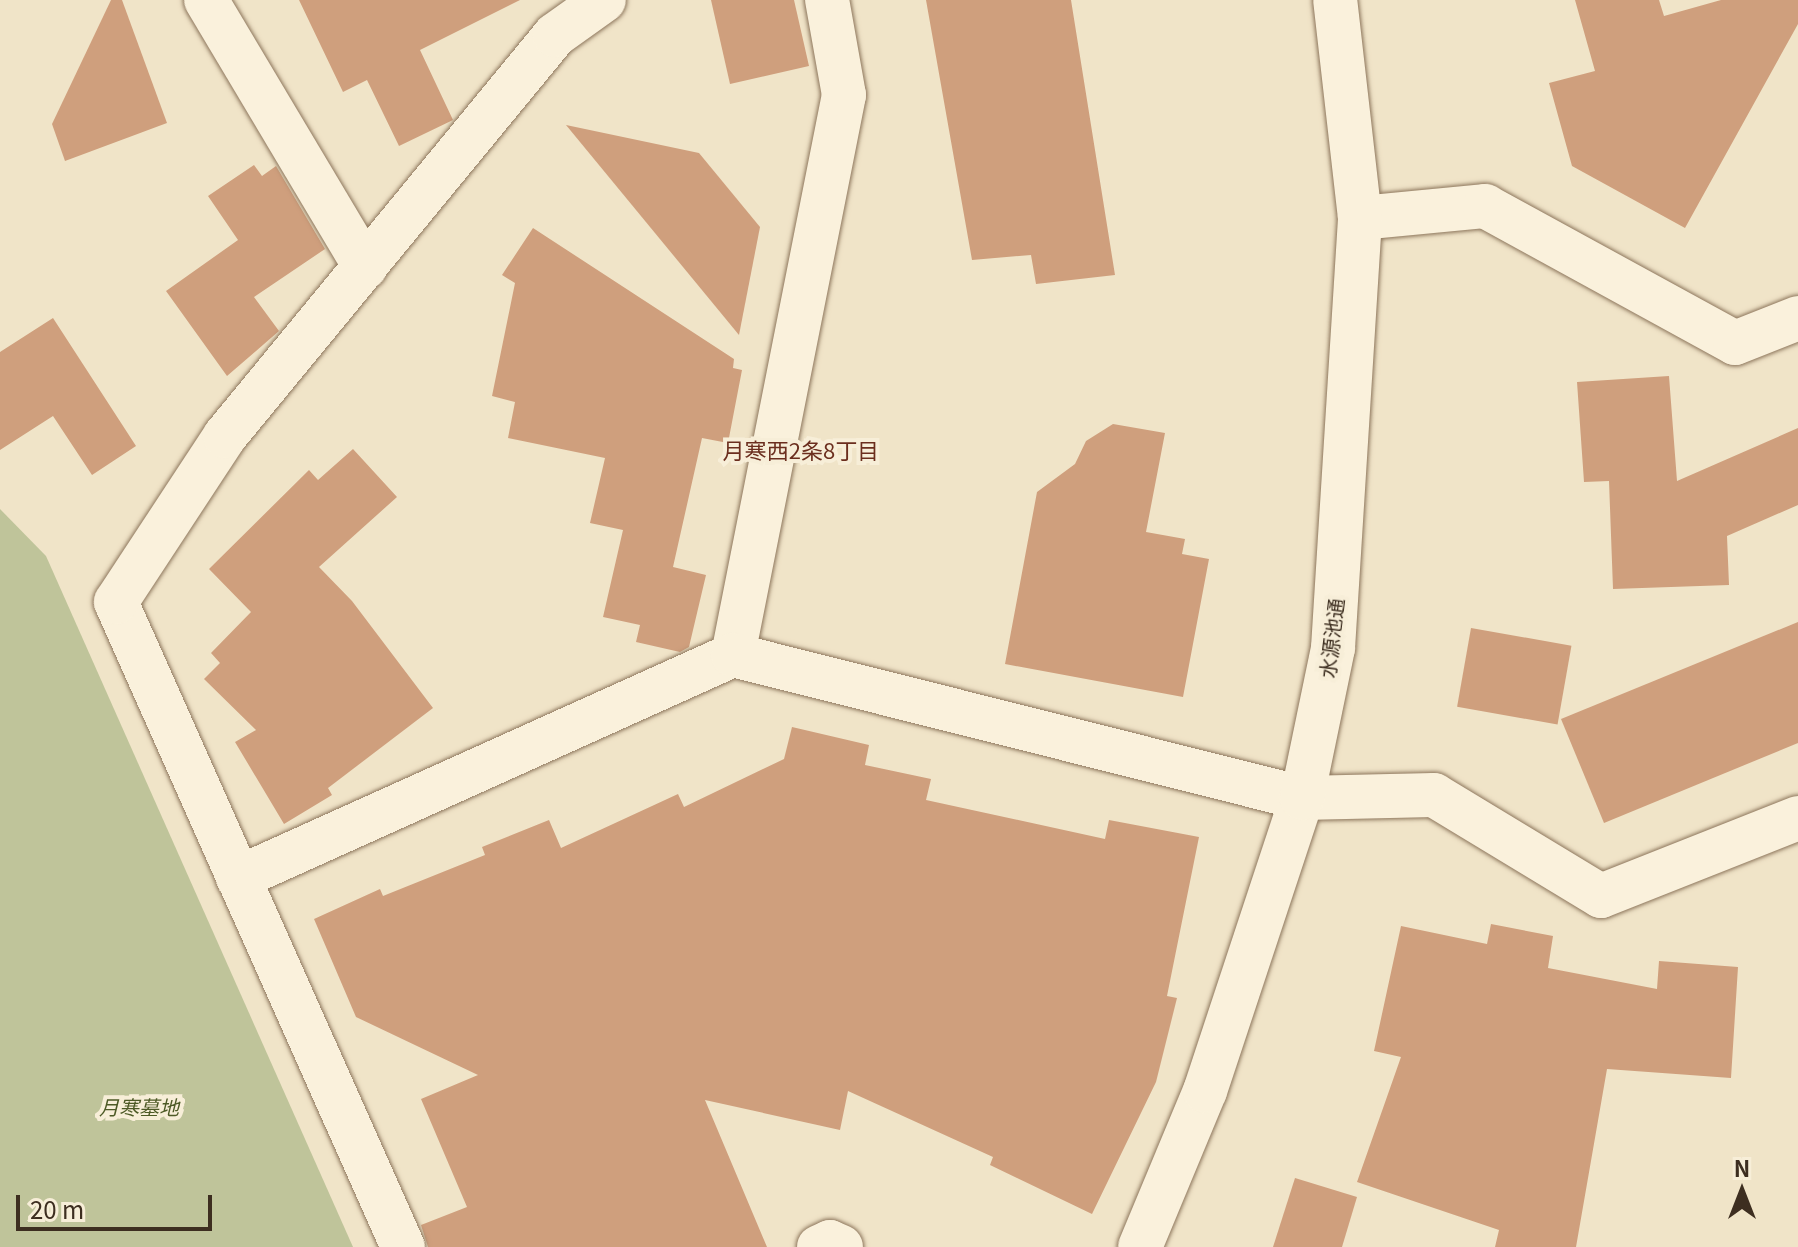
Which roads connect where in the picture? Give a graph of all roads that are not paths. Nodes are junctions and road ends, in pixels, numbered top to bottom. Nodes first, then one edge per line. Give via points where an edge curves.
1 (206, 0) edge
2 (604, 0) edge
3 (827, 0) edge
4 (1335, 0) edge
5 (1360, 218) junction
6 (365, 267) junction
7 (1798, 318) edge
8 (733, 655) junction
9 (1302, 798) junction
10 (1798, 818) edge
11 (238, 878) junction
12 (403, 1247) edge
13 (819, 1247) edge
14 (841, 1247) edge
15 (1140, 1247) edge

1 - 6 street
2 - 6 street via 555,35
3 - 8 street via 844,95
4 - 5 street, 水源池通
5 - 7 street via 1485,206 1735,343
5 - 9 street, 水源池通 via 1333,648
6 - 11 street via 225,436 116,602
8 - 9 street
8 - 11 street
9 - 10 street via 1434,795 1601,896
9 - 15 street, 水源池通 via 1205,1091
11 - 12 street
13 - 14 street via 830,1242

